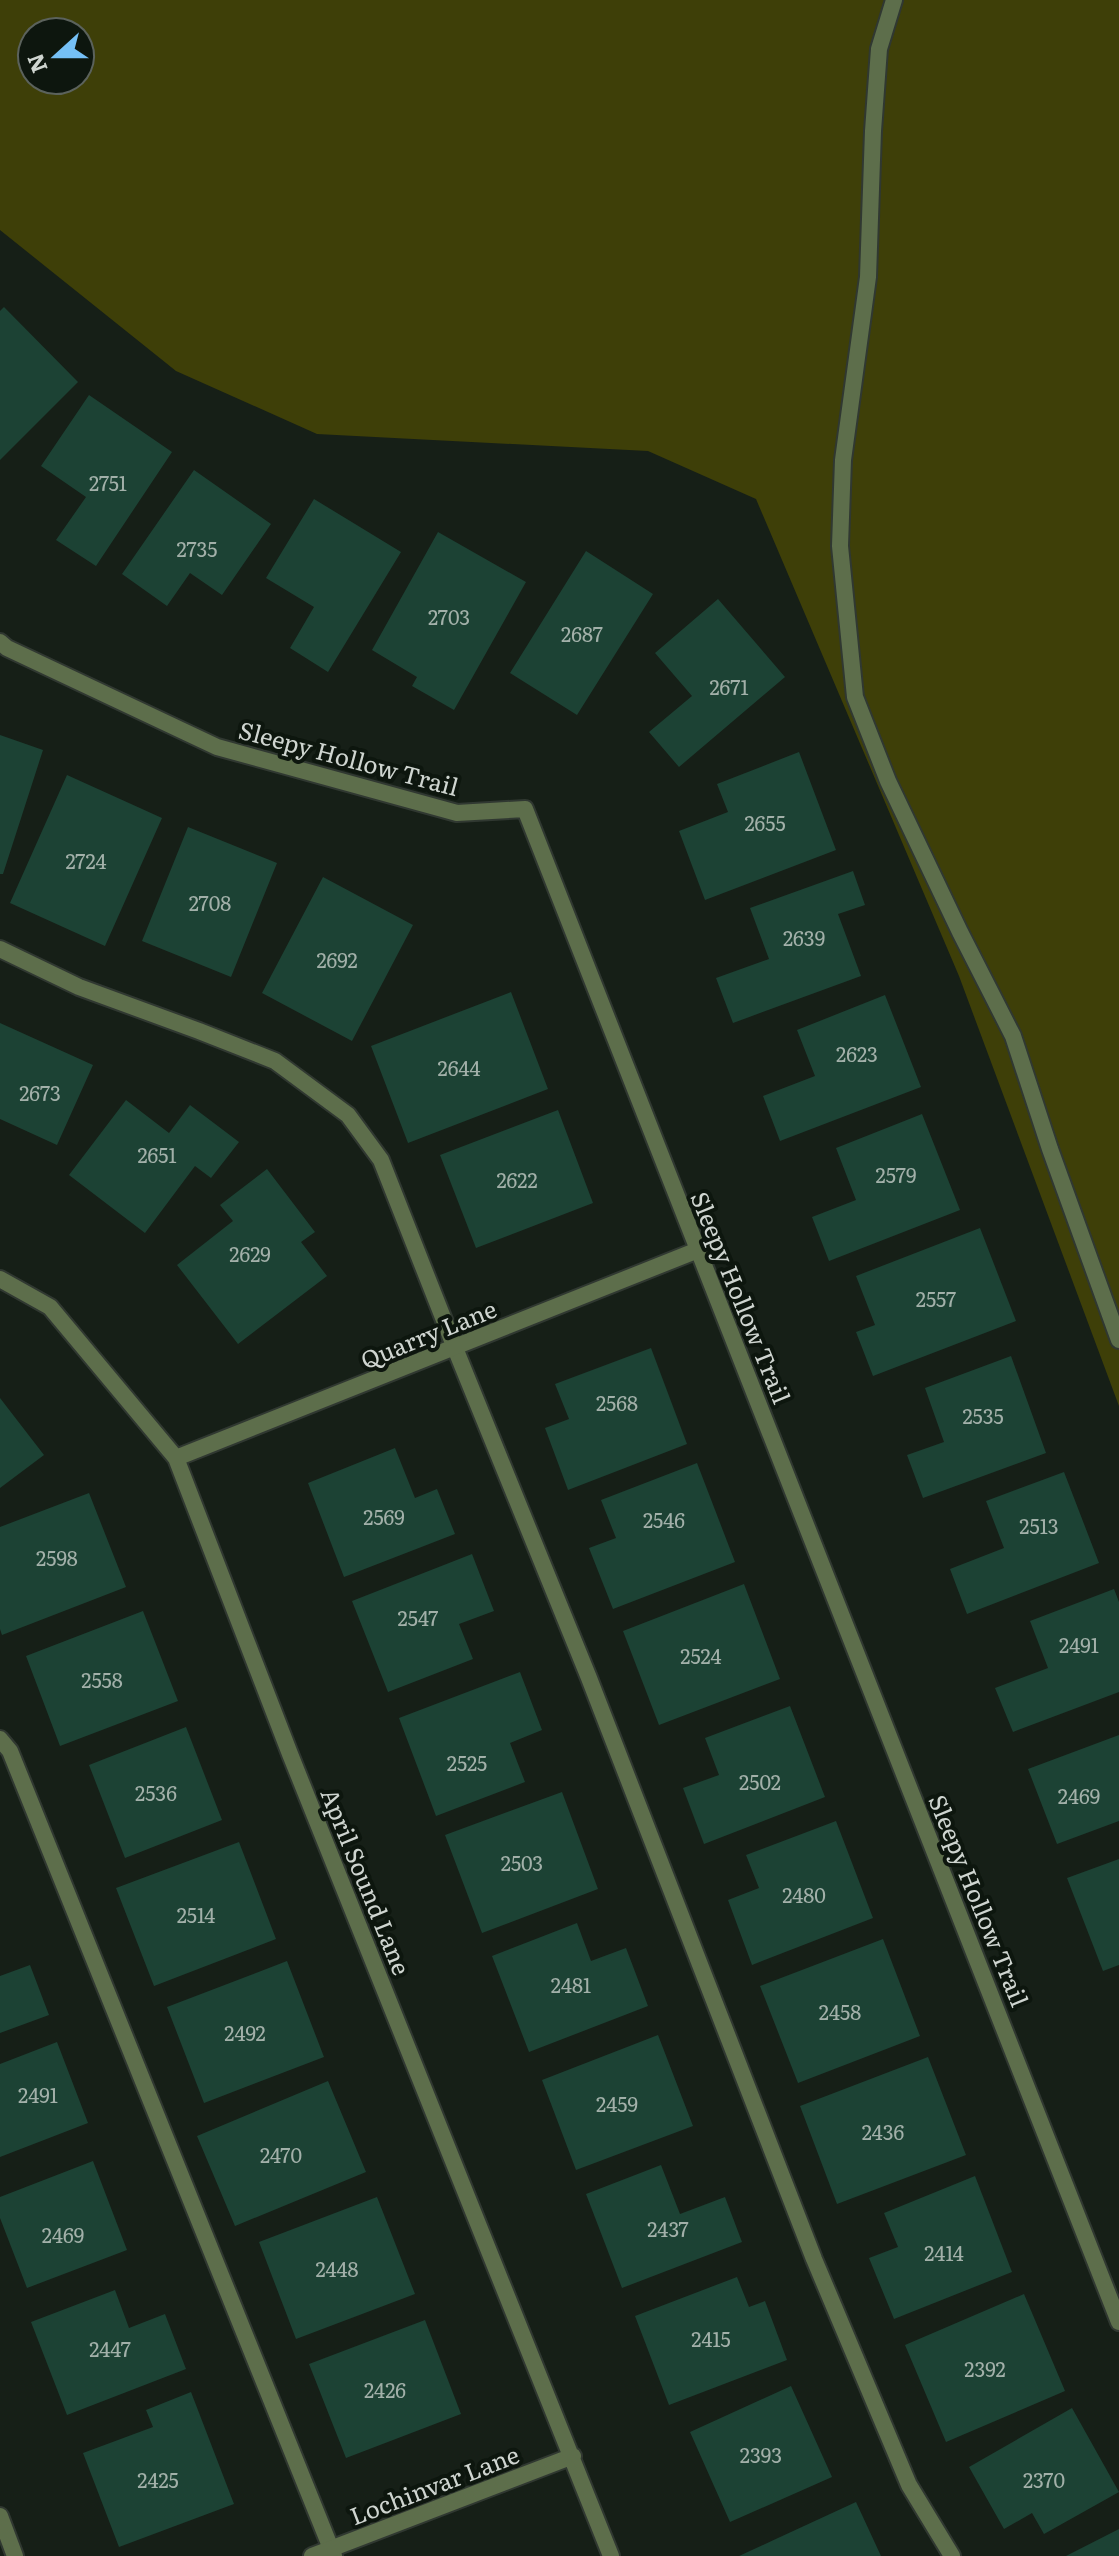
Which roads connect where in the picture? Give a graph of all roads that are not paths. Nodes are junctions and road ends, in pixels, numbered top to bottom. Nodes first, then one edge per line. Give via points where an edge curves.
1 (894, 0) edge
2 (0, 642) edge
3 (0, 949) edge
4 (698, 1250) junction
5 (0, 1279) edge
6 (1119, 1340) edge
7 (455, 1348) junction
8 (176, 1458) junction
9 (0, 1739) edge
10 (1119, 2322) edge
11 (573, 2456) junction
12 (0, 2516) edge
13 (332, 2552) edge
14 (15, 2556) edge
15 (312, 2556) edge
16 (611, 2556) edge
17 (952, 2556) edge

1 - 6 street via 879,49 868,277 843,460 840,546 855,697 888,781 1013,1036
2 - 4 street, Sleepy Hollow Trail via 217,747 457,813 525,809
3 - 7 street via 79,987 275,1061 348,1115 381,1160
4 - 7 street, Quarry Lane
4 - 10 street, Sleepy Hollow Trail
5 - 8 street, April Sound Lane via 50,1307
7 - 8 street, Quarry Lane
7 - 17 street via 814,2259 909,2485
8 - 11 street, April Sound Lane
9 - 13 street via 10,1751
11 - 13 street, Lochinvar Lane
11 - 16 street, April Sound Lane
12 - 14 street
13 - 15 street, Lochinvar Lane

